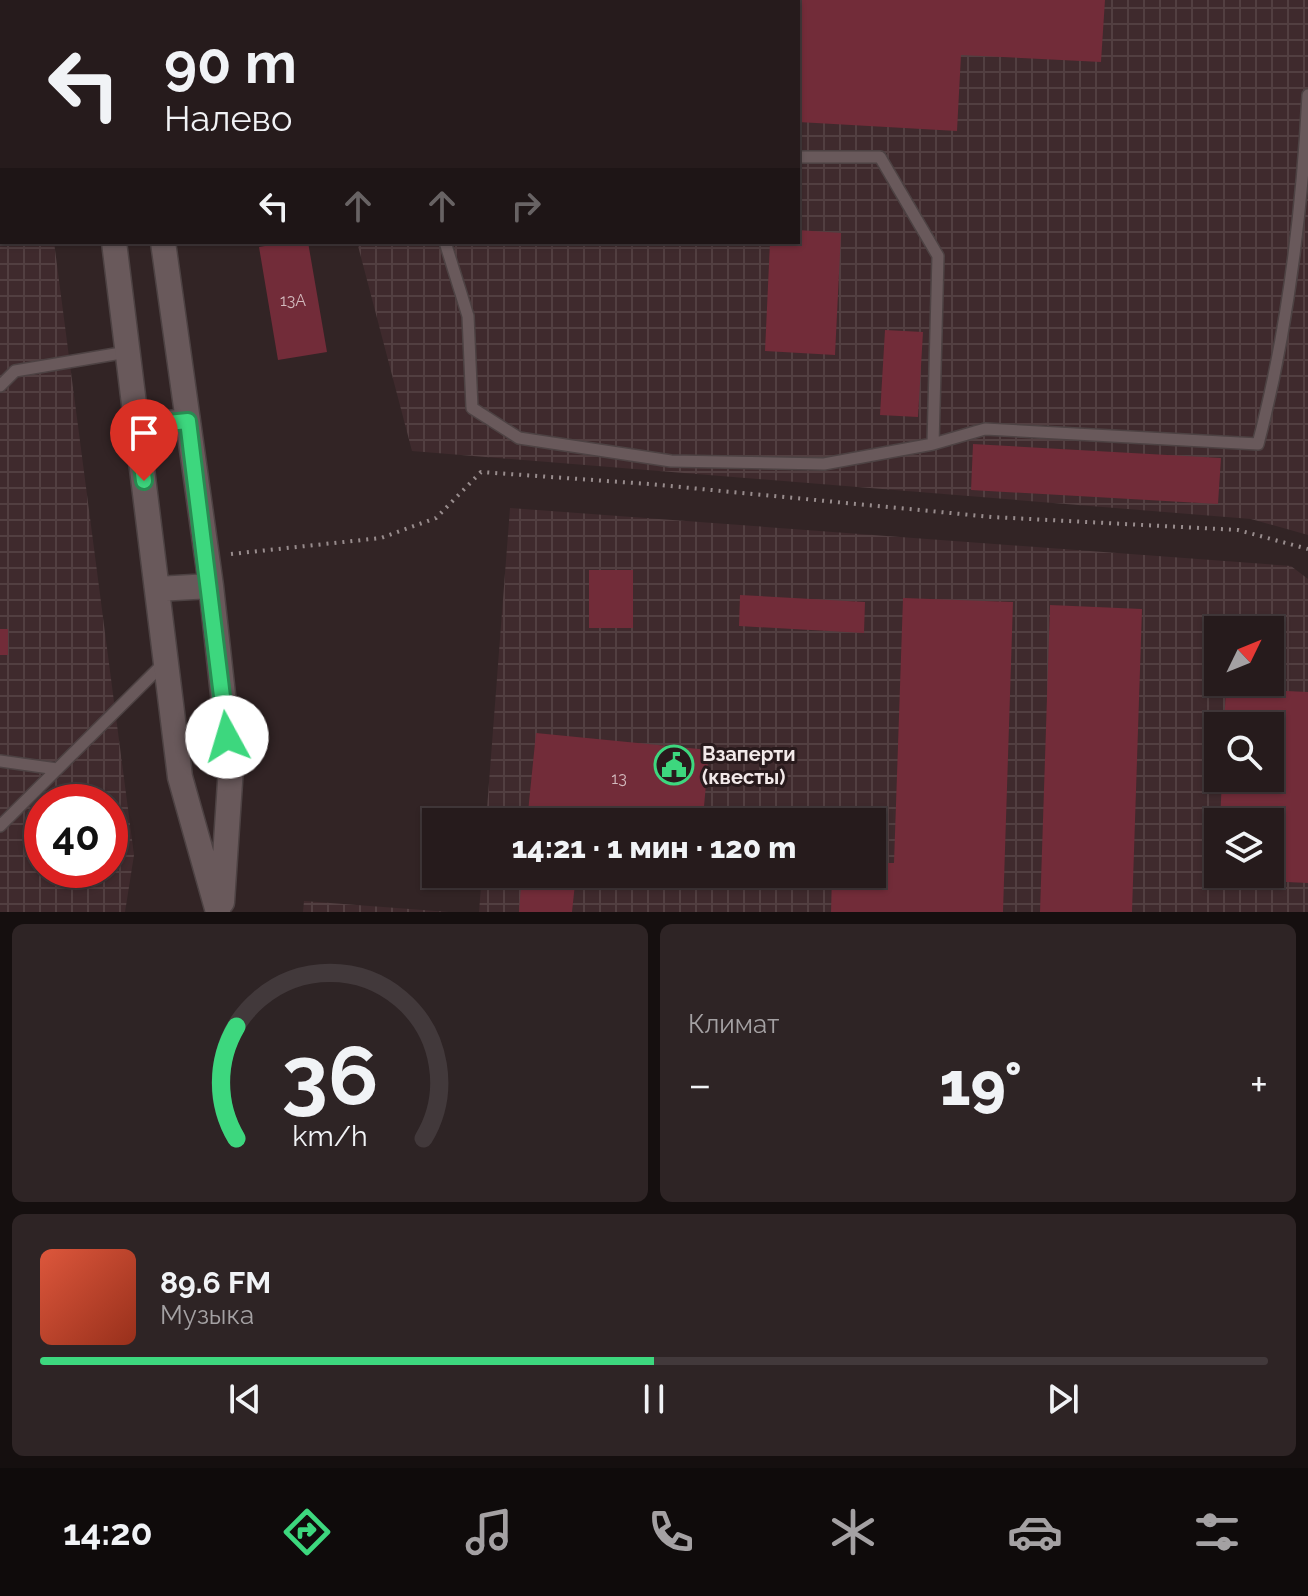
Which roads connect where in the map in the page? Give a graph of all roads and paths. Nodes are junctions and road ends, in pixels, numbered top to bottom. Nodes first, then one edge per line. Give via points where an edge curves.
1 (1308, 95) edge
2 (800, 157) edge
3 (114, 244) edge
4 (163, 244) edge
5 (446, 244) edge
6 (128, 352) junction
7 (0, 386) edge
8 (188, 421) junction
9 (137, 426) junction
10 (933, 444) junction
11 (1308, 549) edge
12 (207, 557) junction
13 (211, 586) junction
14 (157, 589) junction
15 (164, 663) junction
16 (0, 761) edge
17 (57, 769) junction
18 (0, 826) edge
19 (219, 912) edge

1 - 10 lane via 1280,363 1258,444 985,429
2 - 10 lane via 880,157 938,256
3 - 6 street
4 - 8 street
5 - 10 lane via 468,316 472,408 519,438 671,461 808,463
6 - 7 lane via 15,371
6 - 9 street
8 - 9 street
8 - 12 street
9 - 14 street
11 - 12 path via 1238,530 992,517 481,472 436,518 381,538
12 - 13 street
13 - 14 street
13 - 19 street via 231,767
14 - 15 street
15 - 17 lane
15 - 19 street via 180,777
16 - 17 lane
17 - 18 lane

